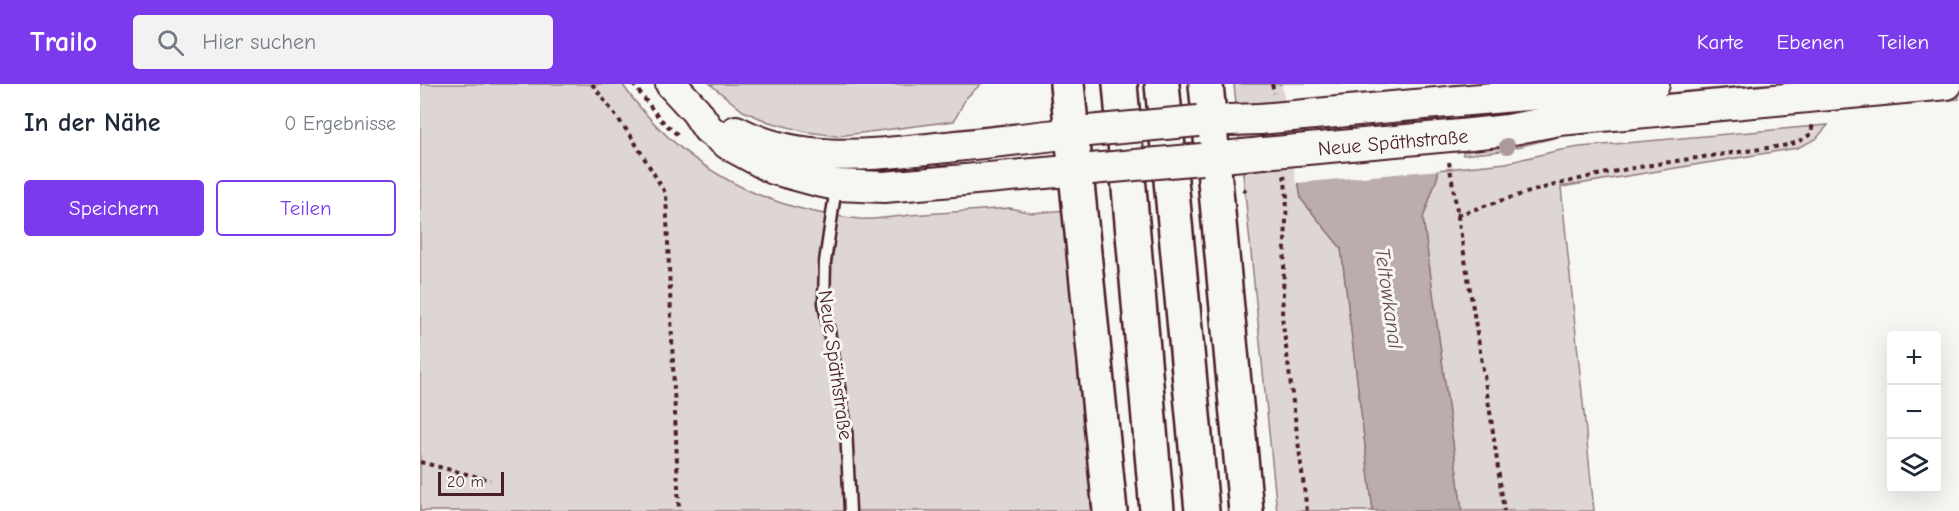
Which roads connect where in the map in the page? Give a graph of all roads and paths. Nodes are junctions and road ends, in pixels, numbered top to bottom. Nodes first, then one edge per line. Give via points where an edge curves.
1 (592, 84) edge
2 (671, 84) edge
3 (1067, 84) edge
4 (1119, 84) edge
5 (1162, 84) edge
6 (1206, 84) edge
7 (1272, 84) edge
8 (1654, 84) edge
9 (1947, 84) edge
10 (1267, 107) junction
11 (1812, 116) dead end
12 (1203, 121) junction
13 (1080, 132) junction
14 (1207, 159) junction
15 (839, 170) junction
16 (1084, 170) junction
17 (1284, 175) dead end
18 (1450, 177) dead end
19 (1457, 215) junction
20 (420, 462) edge
21 (490, 480) dead end
22 (679, 511) edge
23 (850, 511) edge
24 (1110, 511) edge
25 (1157, 511) edge
26 (1202, 511) edge
27 (1246, 511) edge
28 (1307, 511) edge
29 (1504, 511) edge

1 - 22 path via 631,136 666,194
2 - 15 main road, Neue Späthstraße via 708,129 747,156 790,174
3 - 13 highway
4 - 25 highway
5 - 26 highway
6 - 12 highway
7 - 10 path
8 - 10 main road, Neue Späthstraße, bridge via 1458,101
9 - 14 main road, Neue Späthstraße, bridge via 1559,120 1508,130
10 - 12 main road, Neue Späthstraße
11 - 19 path via 1811,134 1788,145 1569,181
12 - 13 main road, Neue Späthstraße, bridge
12 - 14 highway
13 - 15 main road, Neue Späthstraße via 910,151
13 - 16 highway
14 - 16 main road, Neue Späthstraße, bridge
14 - 27 highway
15 - 16 main road, Neue Späthstraße via 884,187
15 - 23 lane, Neue Späthstraße via 825,262 824,303 846,427
16 - 24 highway
17 - 28 path via 1287,197 1282,316
18 - 19 path
19 - 29 path
20 - 21 path

